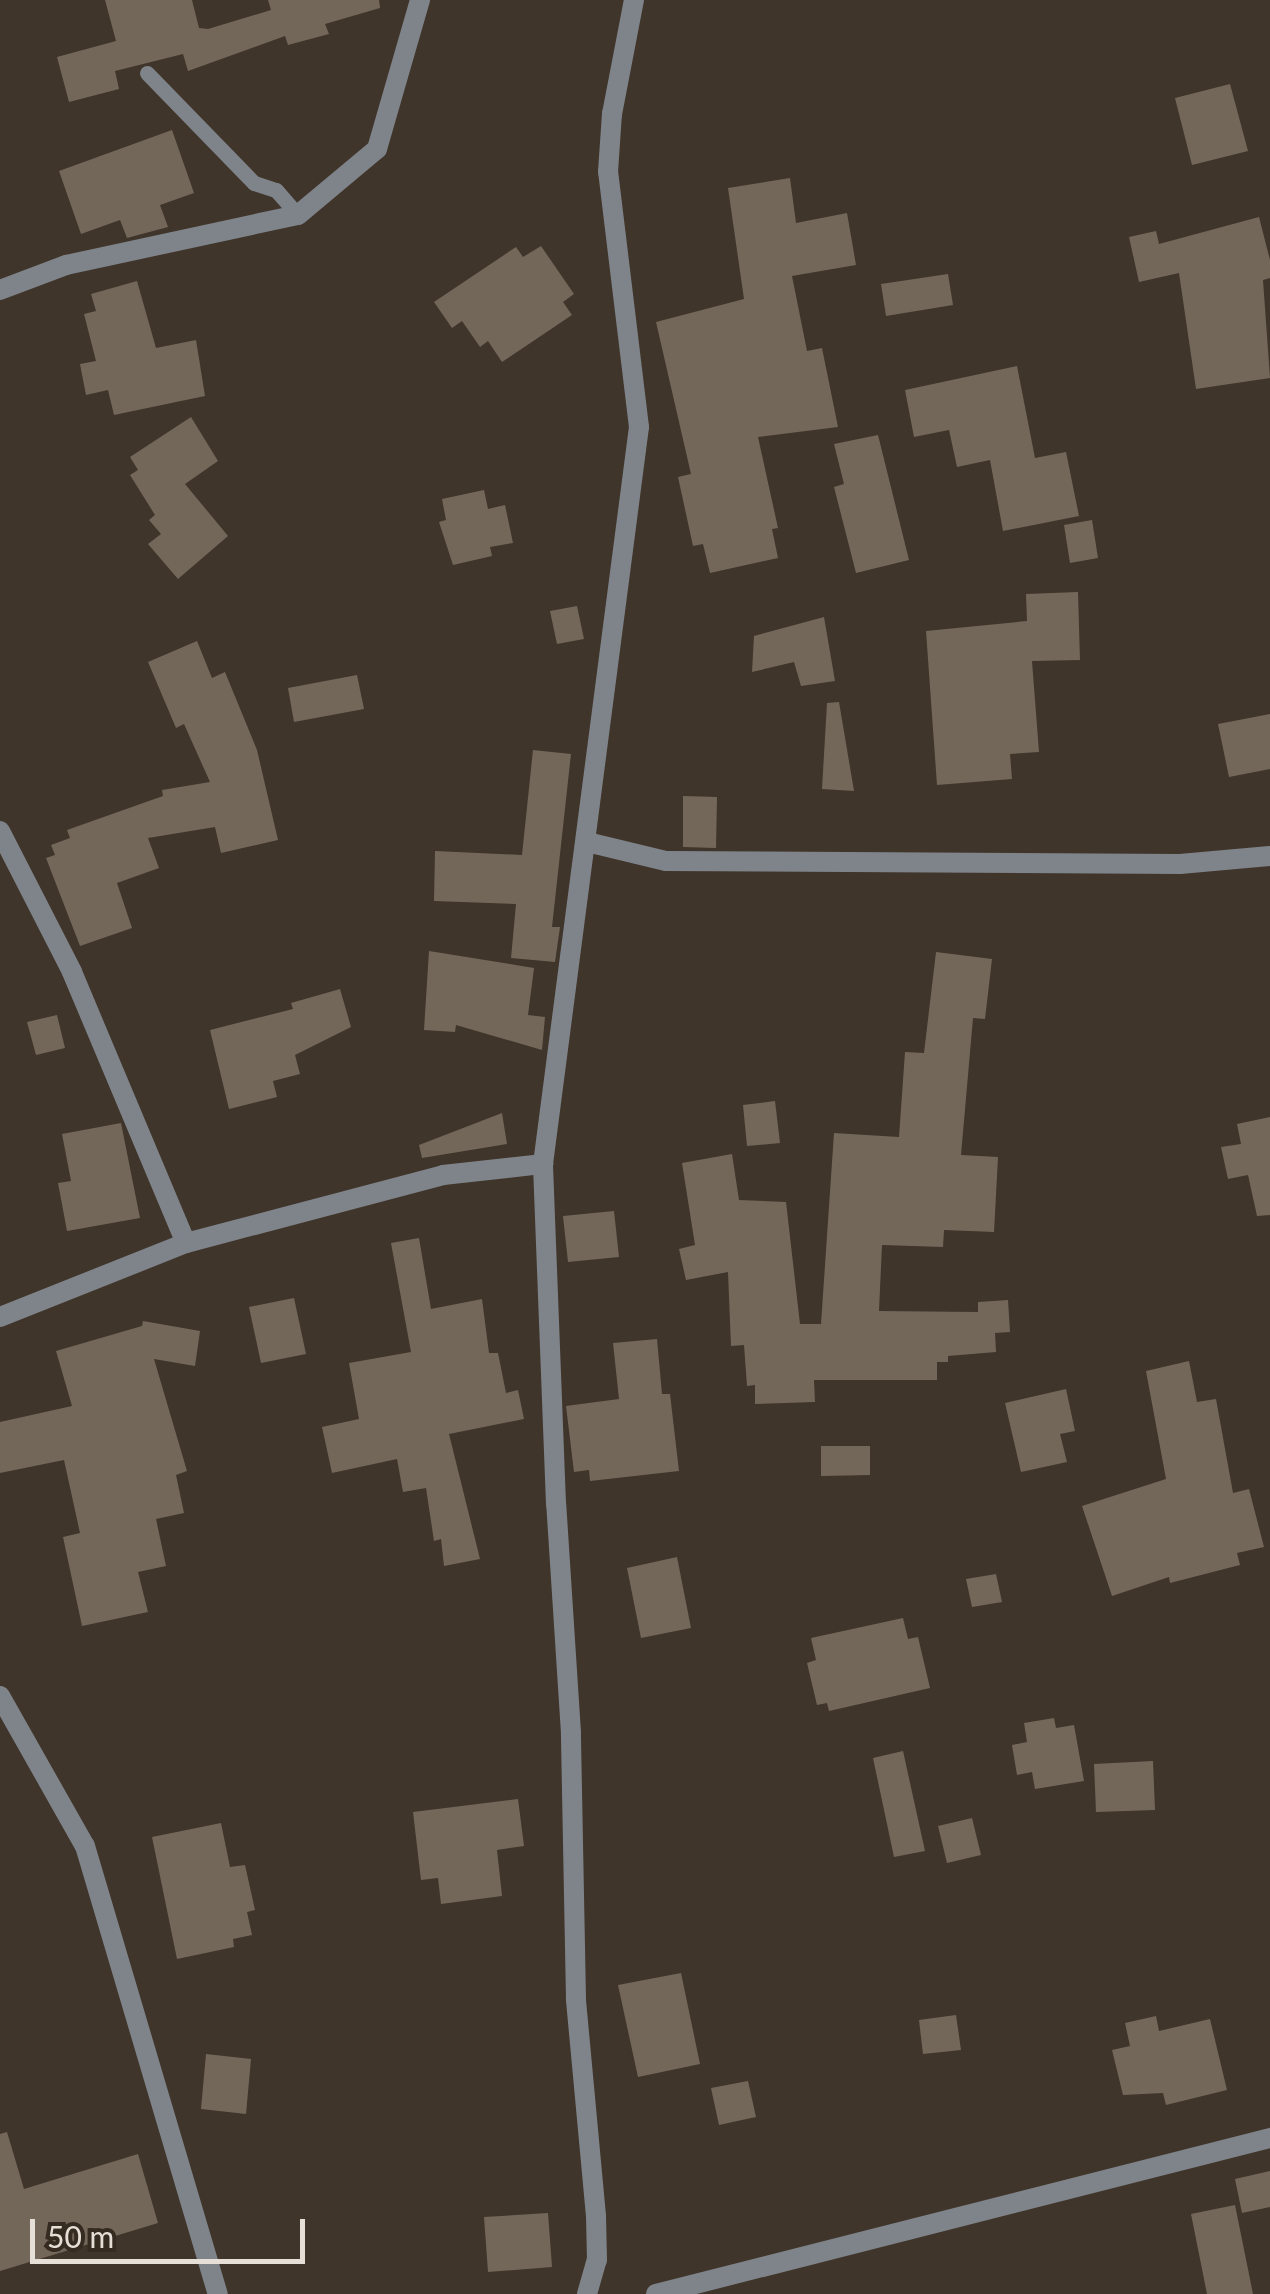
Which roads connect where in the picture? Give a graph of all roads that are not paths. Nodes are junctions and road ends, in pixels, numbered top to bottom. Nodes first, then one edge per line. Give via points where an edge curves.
1 (420, 0) edge
2 (634, 0) edge
3 (147, 73) dead end
4 (298, 215) junction
5 (0, 290) edge
6 (0, 830) edge
7 (588, 842) junction
8 (1270, 856) edge
9 (543, 1164) junction
10 (186, 1242) junction
11 (0, 1317) edge
12 (0, 1696) edge
13 (1270, 2138) edge
14 (218, 2294) edge
15 (587, 2294) edge
16 (656, 2294) edge

1 - 4 street via 377,150
2 - 7 street via 608,172 639,427
3 - 4 lane via 254,183 276,190
4 - 5 street via 66,265
6 - 10 street via 72,972
7 - 8 street via 666,861 1180,864
7 - 9 street
9 - 10 street via 443,1175
9 - 15 street via 572,1734 576,1999 596,2216 597,2260
10 - 11 street
12 - 14 street via 85,1846
13 - 16 street

